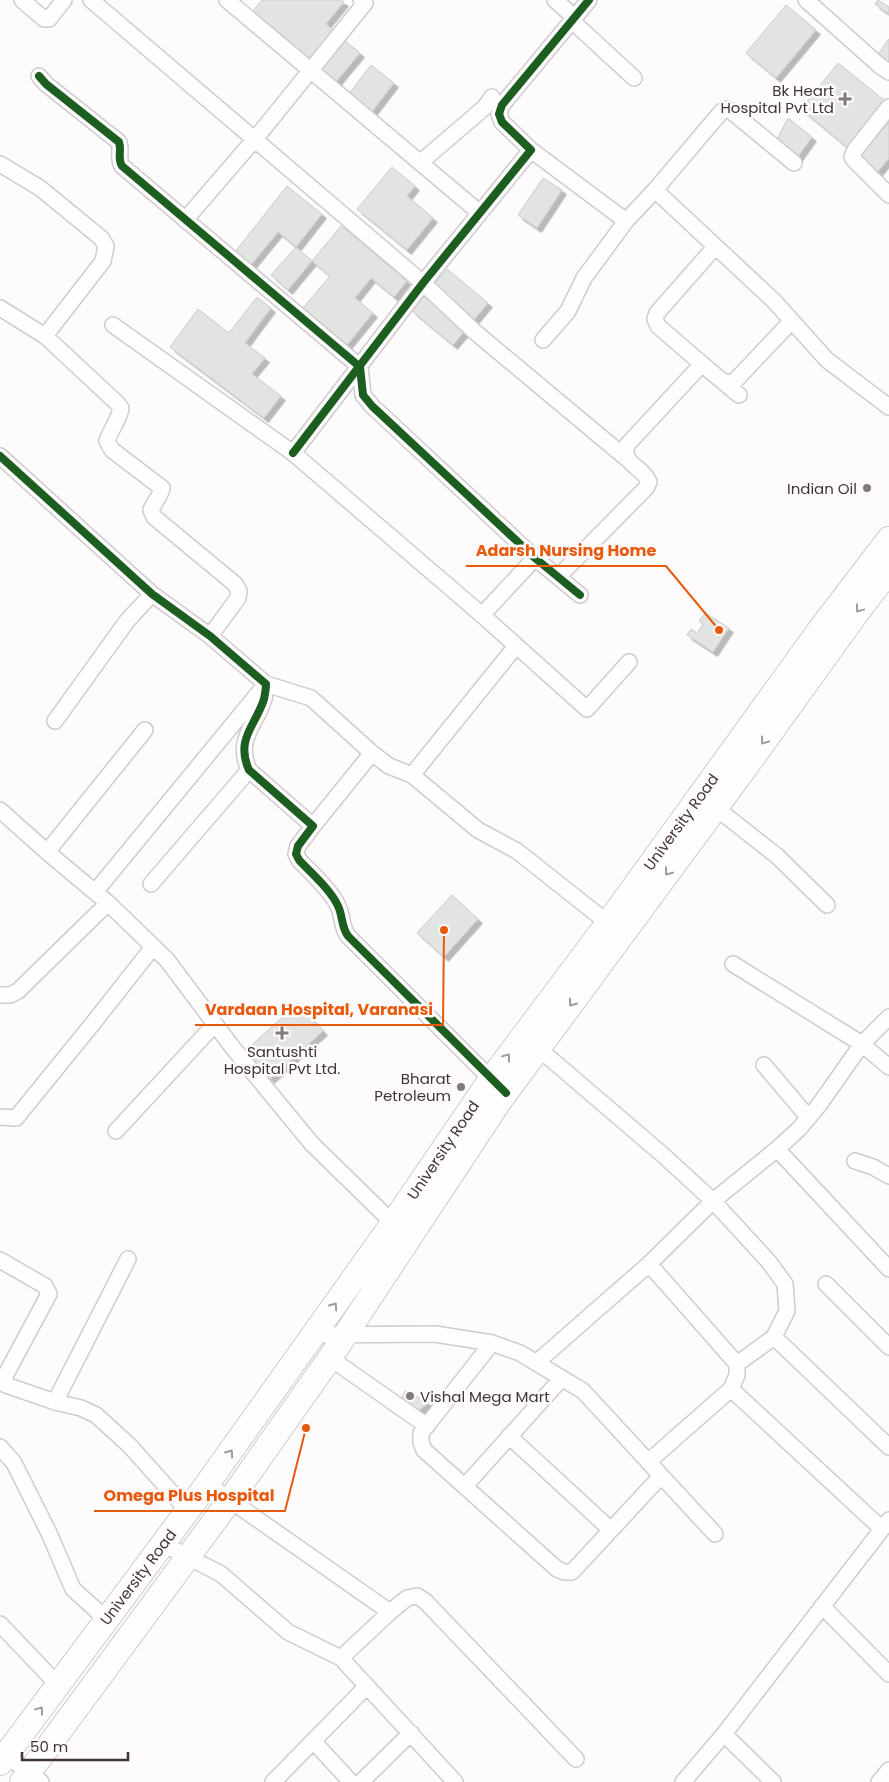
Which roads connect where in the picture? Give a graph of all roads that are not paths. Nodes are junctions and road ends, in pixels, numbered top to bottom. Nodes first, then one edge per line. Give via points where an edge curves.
1 (22, 0) edge
2 (64, 0) edge
3 (91, 0) edge
4 (227, 0) edge
5 (361, 0) edge
6 (555, 0) edge
7 (589, 0) edge
8 (806, 0) edge
9 (573, 18) junction
10 (311, 69) junction
11 (889, 72) edge
12 (39, 76) dead end
13 (634, 78) dead end
14 (492, 97) dead end
15 (889, 107) edge
16 (255, 139) junction
17 (531, 150) junction
18 (421, 162) junction
19 (794, 163) dead end
20 (0, 164) edge
21 (655, 190) junction
22 (889, 195) edge
23 (480, 213) junction
24 (185, 220) junction
25 (626, 221) junction
26 (715, 247) junction
27 (423, 283) junction
28 (0, 308) edge
29 (113, 325) dead end
30 (786, 327) dead end
31 (46, 336) junction
32 (543, 340) dead end
33 (702, 364) junction
34 (360, 367) junction
35 (723, 381) junction
36 (739, 394) dead end
37 (889, 407) edge
38 (293, 453) junction
39 (0, 456) edge
40 (626, 458) junction
41 (889, 539) edge
42 (535, 558) junction
43 (889, 571) edge
44 (558, 577) junction
45 (152, 594) junction
46 (580, 595) dead end
47 (482, 615) junction
48 (210, 636) junction
49 (516, 646) junction
50 (629, 662) dead end
51 (266, 684) junction
52 (55, 721) dead end
53 (145, 730) dead end
54 (372, 753) junction
55 (249, 770) junction
56 (412, 775) junction
57 (716, 808) junction
58 (0, 810) edge
59 (313, 826) junction
60 (47, 852) junction
61 (150, 884) dead end
62 (95, 892) junction
63 (108, 903) junction
64 (827, 905) dead end
65 (608, 923) junction
66 (153, 946) junction
67 (733, 964) dead end
68 (0, 995) edge
69 (889, 1017) edge
70 (215, 1024) junction
71 (530, 1042) junction
72 (862, 1044) junction
73 (764, 1066) dead end
74 (889, 1067) edge
75 (498, 1086) junction
76 (0, 1117) edge
77 (808, 1118) junction
78 (116, 1131) dead end
79 (777, 1149) junction
80 (855, 1161) dead end
81 (889, 1176) edge
82 (713, 1201) junction
83 (394, 1223) junction
84 (128, 1259) dead end
85 (0, 1260) edge
86 (649, 1264) junction
87 (889, 1269) edge
88 (826, 1284) dead end
89 (344, 1335) junction
90 (313, 1336) junction
91 (774, 1337) junction
92 (492, 1343) junction
93 (889, 1347) edge
94 (330, 1358) junction
95 (536, 1362) junction
96 (737, 1364) junction
97 (562, 1378) junction
98 (3, 1384) edge
99 (731, 1389) junction
100 (56, 1402) junction
101 (427, 1426) junction
102 (509, 1436) junction
103 (0, 1447) edge
104 (889, 1447) edge
105 (648, 1462) junction
106 (661, 1476) junction
107 (207, 1484) junction
108 (465, 1486) junction
109 (230, 1500) junction
110 (188, 1511) junction
111 (885, 1524) edge
112 (611, 1530) junction
113 (714, 1534) dead end
114 (163, 1544) junction
115 (187, 1556) junction
116 (822, 1606) junction
117 (390, 1612) junction
118 (107, 1620) junction
119 (0, 1624) edge
120 (341, 1658) junction
121 (889, 1674) edge
122 (58, 1685) junction
123 (368, 1686) junction
124 (411, 1734) junction
125 (724, 1734) junction
126 (314, 1742) junction
127 (3, 1759) edge
128 (576, 1759) dead end
129 (889, 1770) edge
130 (31, 1779) edge
131 (272, 1782) edge
132 (351, 1782) edge
133 (361, 1782) edge
134 (455, 1782) edge
135 (683, 1782) edge
136 (773, 1782) edge
137 (879, 1782) edge

1 - 2 street via 49,19
3 - 16 street
4 - 10 street
5 - 10 street via 365,3
6 - 9 street
7 - 9 street
8 - 11 street
9 - 13 street
9 - 17 street via 502,106 499,114 502,122
10 - 16 street
10 - 18 street
12 - 24 street via 118,142 122,166
14 - 18 street via 485,107
15 - 22 street via 852,157
16 - 24 street
16 - 27 street
17 - 23 street
17 - 25 street
18 - 23 street
19 - 21 street via 726,109
20 - 31 street via 40,188 101,238 106,246 103,261
21 - 25 street
21 - 26 street
23 - 27 street
24 - 34 street
25 - 32 street via 584,278 568,311
26 - 33 street via 657,313 655,320
26 - 37 street via 774,302 827,360
27 - 34 street
27 - 40 street via 475,332
28 - 31 street
29 - 38 street
30 - 35 street via 732,384
31 - 48 street via 122,408 107,441 112,450 162,488 151,510 154,517 235,584 239,591 238,598
33 - 35 street
33 - 40 street via 627,445
34 - 38 street
34 - 42 street via 363,395 372,406
35 - 36 street
38 - 47 street
39 - 45 street
40 - 44 street via 647,477 646,488
41 - 65 main road, University Road
42 - 44 street
42 - 47 street
43 -> 57 main road
44 - 46 street
45 - 48 street
45 - 52 street via 127,620
47 - 49 street
48 - 51 street
49 - 50 street via 587,708
49 - 56 street
51 - 54 street via 311,698
51 - 55 street via 264,700 246,734 245,756
51 - 62 street
53 - 60 street
54 - 56 street via 389,766
54 - 59 street
55 - 59 street
55 - 61 street
56 - 65 street via 478,830 517,851
57 - 64 street via 777,856
57 -> 71 main road
58 - 60 street
59 - 75 street via 296,854 334,899 343,930
60 - 62 street
62 - 63 street
63 - 66 street
63 - 68 street via 18,991
65 - 71 main road, University Road
66 - 70 street
66 - 76 street via 16,1118
67 - 72 street
69 - 72 street
70 - 78 street
70 - 83 street via 312,1144
71 - 75 main road, University Road
71 - 82 street
72 - 74 street
72 - 77 street
73 - 77 street
75 - 83 main road, University Road
75 - 89 main road
77 - 79 street
79 - 82 street
79 - 87 street
80 - 81 street via 873,1166
82 - 86 street
82 - 91 street via 785,1284 787,1311
90 -> 83 main road, University Road
84 - 100 street
85 - 98 street via 45,1286 49,1294
86 - 95 street
86 - 96 street
88 - 93 street
89 - 90 street
89 - 92 street via 435,1334
89 - 94 main road
107 -> 90 main road, University Road
91 - 96 street
91 - 104 street
92 - 95 street
92 - 101 street
94 - 101 street
94 - 109 main road
95 - 97 street
96 - 99 street via 737,1375
97 - 102 street
97 - 105 street via 583,1391
98 - 100 street
99 - 105 street
99 - 111 street
100 - 110 street via 96,1415 130,1446
101 - 108 street via 421,1433 424,1450
102 - 108 street
102 - 112 street
103 - 118 street via 14,1463 73,1589
105 - 106 street
106 - 112 street
106 - 113 street
107 - 109 street
107 - 110 main road, University Road
108 - 112 street via 531,1547 564,1572 572,1572
109 - 115 main road
109 - 117 street
110 - 114 main road, University Road
111 - 116 street
114 - 115 street
114 - 118 main road, University Road
115 - 120 street via 221,1574 288,1632
115 - 130 main road
116 - 121 street
116 - 125 street
117 - 120 street
117 - 128 street via 407,1598 417,1596 425,1601
118 - 122 main road, University Road
119 - 122 street
120 - 123 street
127 -> 122 main road, University Road
123 - 124 street
123 - 126 street
124 - 133 street
124 - 134 street
125 - 135 street
125 - 136 street
126 - 131 street
126 - 132 street
127 - 130 street
129 - 137 street

